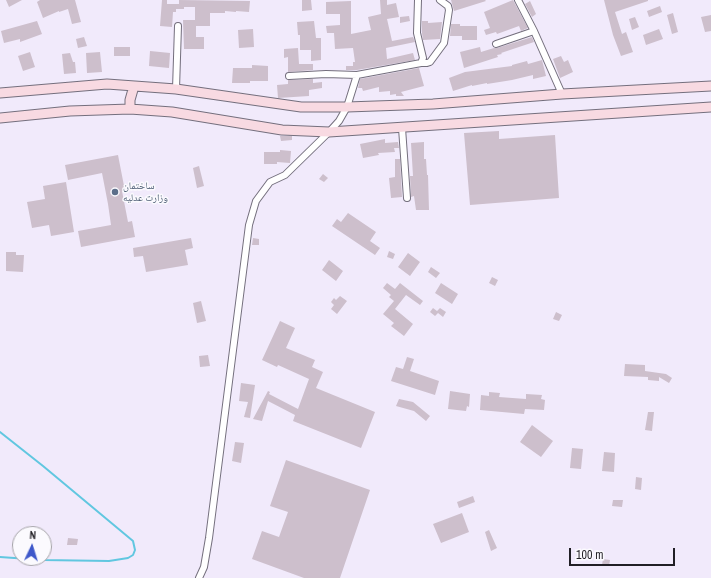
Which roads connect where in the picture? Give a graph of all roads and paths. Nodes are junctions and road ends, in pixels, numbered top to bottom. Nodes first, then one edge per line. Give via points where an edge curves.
1 (418, 0) edge
2 (440, 0) edge
3 (518, 0) edge
4 (178, 26) dead end
5 (534, 31) junction
6 (496, 44) dead end
7 (421, 63) junction
8 (357, 75) junction
9 (289, 76) dead end
10 (134, 86) junction
11 (711, 86) edge
12 (176, 89) junction
13 (0, 93) edge
14 (562, 94) junction
15 (347, 108) junction
16 (711, 108) edge
17 (130, 109) junction
18 (0, 118) edge
19 (402, 128) junction
20 (329, 132) junction
21 (407, 198) dead end
22 (199, 578) edge

1 - 7 street via 417,33 423,58
2 - 7 street via 449,10 444,43 430,62
3 - 5 street
4 - 12 street
5 - 6 street
5 - 14 street
7 - 8 street
8 - 9 street
8 - 15 street
10 - 12 street
10 - 13 street via 107,84
10 - 17 street
11 - 14 street
12 - 15 street via 301,106
14 - 15 street
15 - 20 street
16 - 19 street
17 - 18 street
17 - 20 street via 172,112 282,130
19 - 20 street
19 - 21 street
20 - 22 street via 284,175 270,182 256,201 251,219 209,538 204,567

